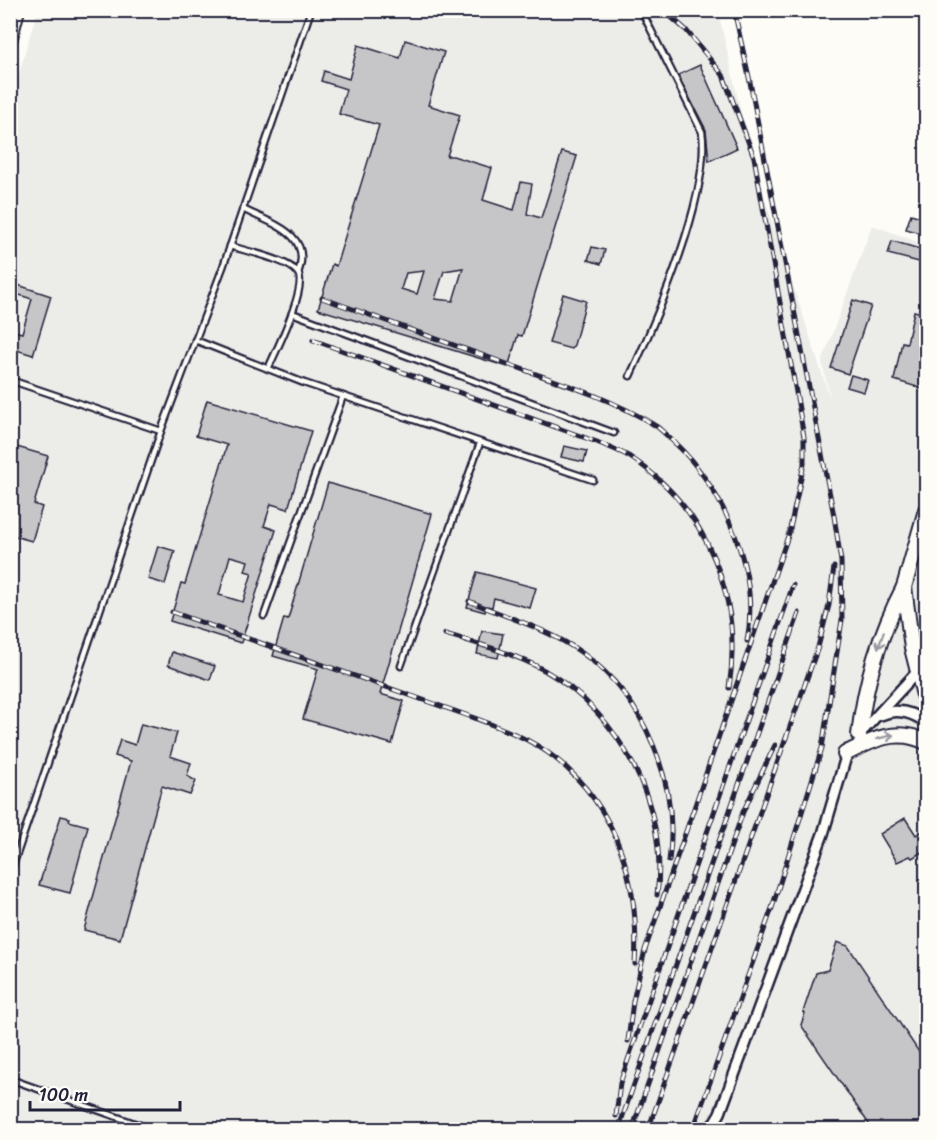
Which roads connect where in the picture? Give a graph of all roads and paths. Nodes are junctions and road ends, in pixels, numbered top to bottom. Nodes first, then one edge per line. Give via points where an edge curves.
1 (18, 10) edge
2 (311, 10) edge
3 (641, 10) edge
4 (10, 41) edge
5 (243, 209) junction
6 (230, 246) junction
7 (298, 273) junction
8 (292, 313) junction
9 (195, 340) junction
10 (268, 369) junction
11 (630, 376) dead end
12 (10, 380) edge
13 (343, 396) junction
14 (161, 431) junction
15 (614, 433) dead end
16 (480, 443) junction
17 (593, 480) dead end
18 (927, 510) edge
19 (904, 586) junction
20 (264, 616) dead end
21 (401, 666) dead end
22 (918, 671) junction
23 (927, 704) edge
24 (878, 716) junction
25 (927, 722) edge
26 (859, 735) junction
27 (927, 742) edge
28 (845, 754) junction
29 (10, 874) edge
30 (10, 1080) edge
31 (712, 1128) edge
32 (154, 1130) edge

1 - 4 main road
2 - 5 lane
3 - 11 lane via 702,132 705,151 685,231
5 - 6 lane
5 - 7 lane via 295,237 301,245 303,260
6 - 7 lane via 287,264
6 - 9 lane
7 - 8 lane via 301,280
8 - 10 lane
8 - 15 lane
9 - 10 lane
9 - 14 lane
10 - 13 lane
12 - 14 lane
13 - 16 lane
13 - 20 lane
14 - 29 lane
16 - 17 lane
16 - 21 lane
18 - 19 main road
19 - 22 main road
19 -> 26 main road via 889,616 867,684
22 - 23 main road
22 - 24 street
24 - 25 street via 899,711
24 - 26 street
26 - 28 street
28 -> 27 main road via 870,741 901,733
28 - 31 street via 819,846
30 - 32 lane

